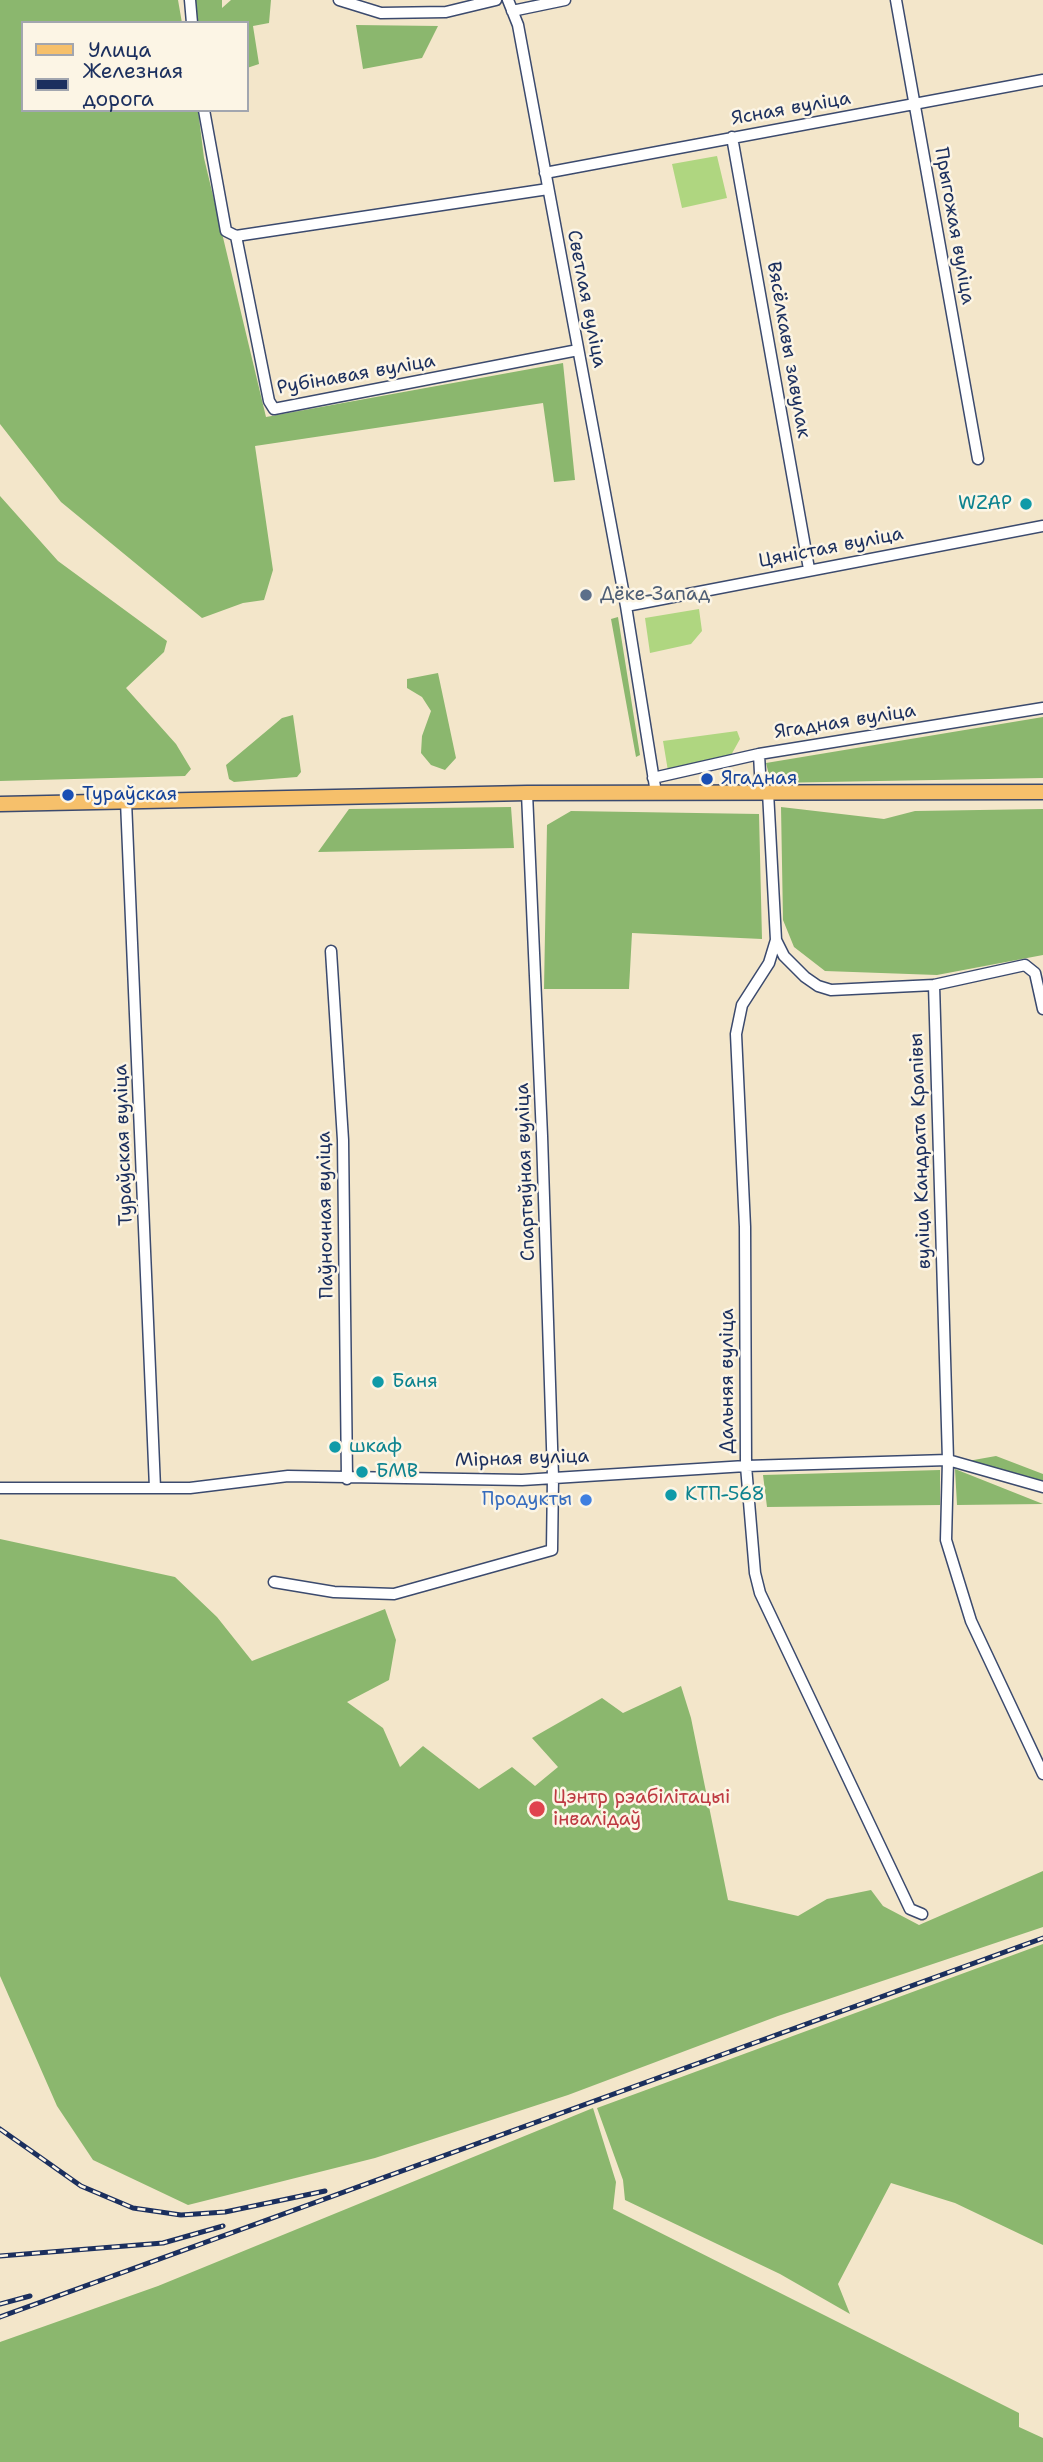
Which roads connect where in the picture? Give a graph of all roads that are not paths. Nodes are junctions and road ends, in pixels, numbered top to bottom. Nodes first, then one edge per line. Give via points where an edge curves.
1 (190, 0) edge
2 (339, 0) edge
3 (496, 0) edge
4 (565, 0) edge
5 (896, 0) edge
6 (510, 5) edge
7 (192, 21) edge
8 (1043, 80) edge
9 (915, 104) junction
10 (204, 112) edge
11 (732, 137) junction
12 (545, 173) junction
13 (548, 189) junction
14 (236, 236) junction
15 (578, 350) junction
16 (978, 458) dead end
17 (1043, 526) edge
18 (809, 569) junction
19 (626, 606) junction
20 (1043, 708) edge
21 (759, 754) junction
22 (653, 778) junction
23 (765, 792) junction
24 (1043, 792) edge
25 (527, 793) junction
26 (656, 793) junction
27 (126, 802) junction
28 (0, 804) edge
29 (776, 940) junction
30 (331, 951) dead end
31 (934, 985) junction
32 (1043, 1009) edge
33 (948, 1460) junction
34 (747, 1466) junction
35 (553, 1477) junction
36 (347, 1479) junction
37 (1043, 1487) edge
38 (0, 1488) edge
39 (155, 1488) junction
40 (274, 1582) dead end
41 (1043, 1774) edge
42 (922, 1914) dead end

1 - 7 street
2 - 3 street via 381,13 446,12
4 - 6 street
5 - 9 street, Прыгожая вуліца
6 - 12 street, Светлая вуліца
8 - 9 street, Ясная вуліца
9 - 11 street, Ясная вуліца
9 - 16 street, Прыгожая вуліца
10 - 14 street via 226,232
11 - 12 street, Ясная вуліца
11 - 18 street, Вясёлкавы завулак
12 - 13 street, Светлая вуліца
13 - 14 street
13 - 15 street, Светлая вуліца
14 - 15 street, Рубінавая вуліца via 274,409
15 - 19 street, Светлая вуліца
17 - 18 street, Цяністая вуліца
18 - 19 street, Цяністая вуліца
19 - 22 street, Светлая вуліца
20 - 21 street, Ягадная вуліца
21 - 22 street, Ягадная вуліца
21 - 23 street
22 - 26 street, Светлая вуліца
23 - 24 main road
23 - 26 main road
23 - 29 street
25 - 26 main road
25 - 27 main road
25 - 35 street, Спартыўная вуліца
27 - 28 main road
27 - 39 street, Тураўская вуліца
29 - 31 street via 784,957 818,986 831,990
29 - 34 street, Дальняя вуліца via 769,963 742,1005 736,1034 745,1227
30 - 36 street, Паўночная вуліца via 343,1140
31 - 32 street via 1025,965 1035,973
31 - 33 street, вуліца Кандрата Крапівы
33 - 34 street, Мірная вуліца
33 - 37 street, Мірная вуліца
33 - 41 street, вуліца Кандрата Крапівы via 946,1541 955,1577
34 - 35 street, Мірная вуліца
34 - 42 street, Дальняя вуліца via 760,1592 910,1909
35 - 36 street, Мірная вуліца
35 - 40 street, Спартыўная вуліца via 552,1550 394,1594 334,1592
36 - 39 street, Мірная вуліца via 288,1476 207,1487
38 - 39 street, Мірная вуліца

